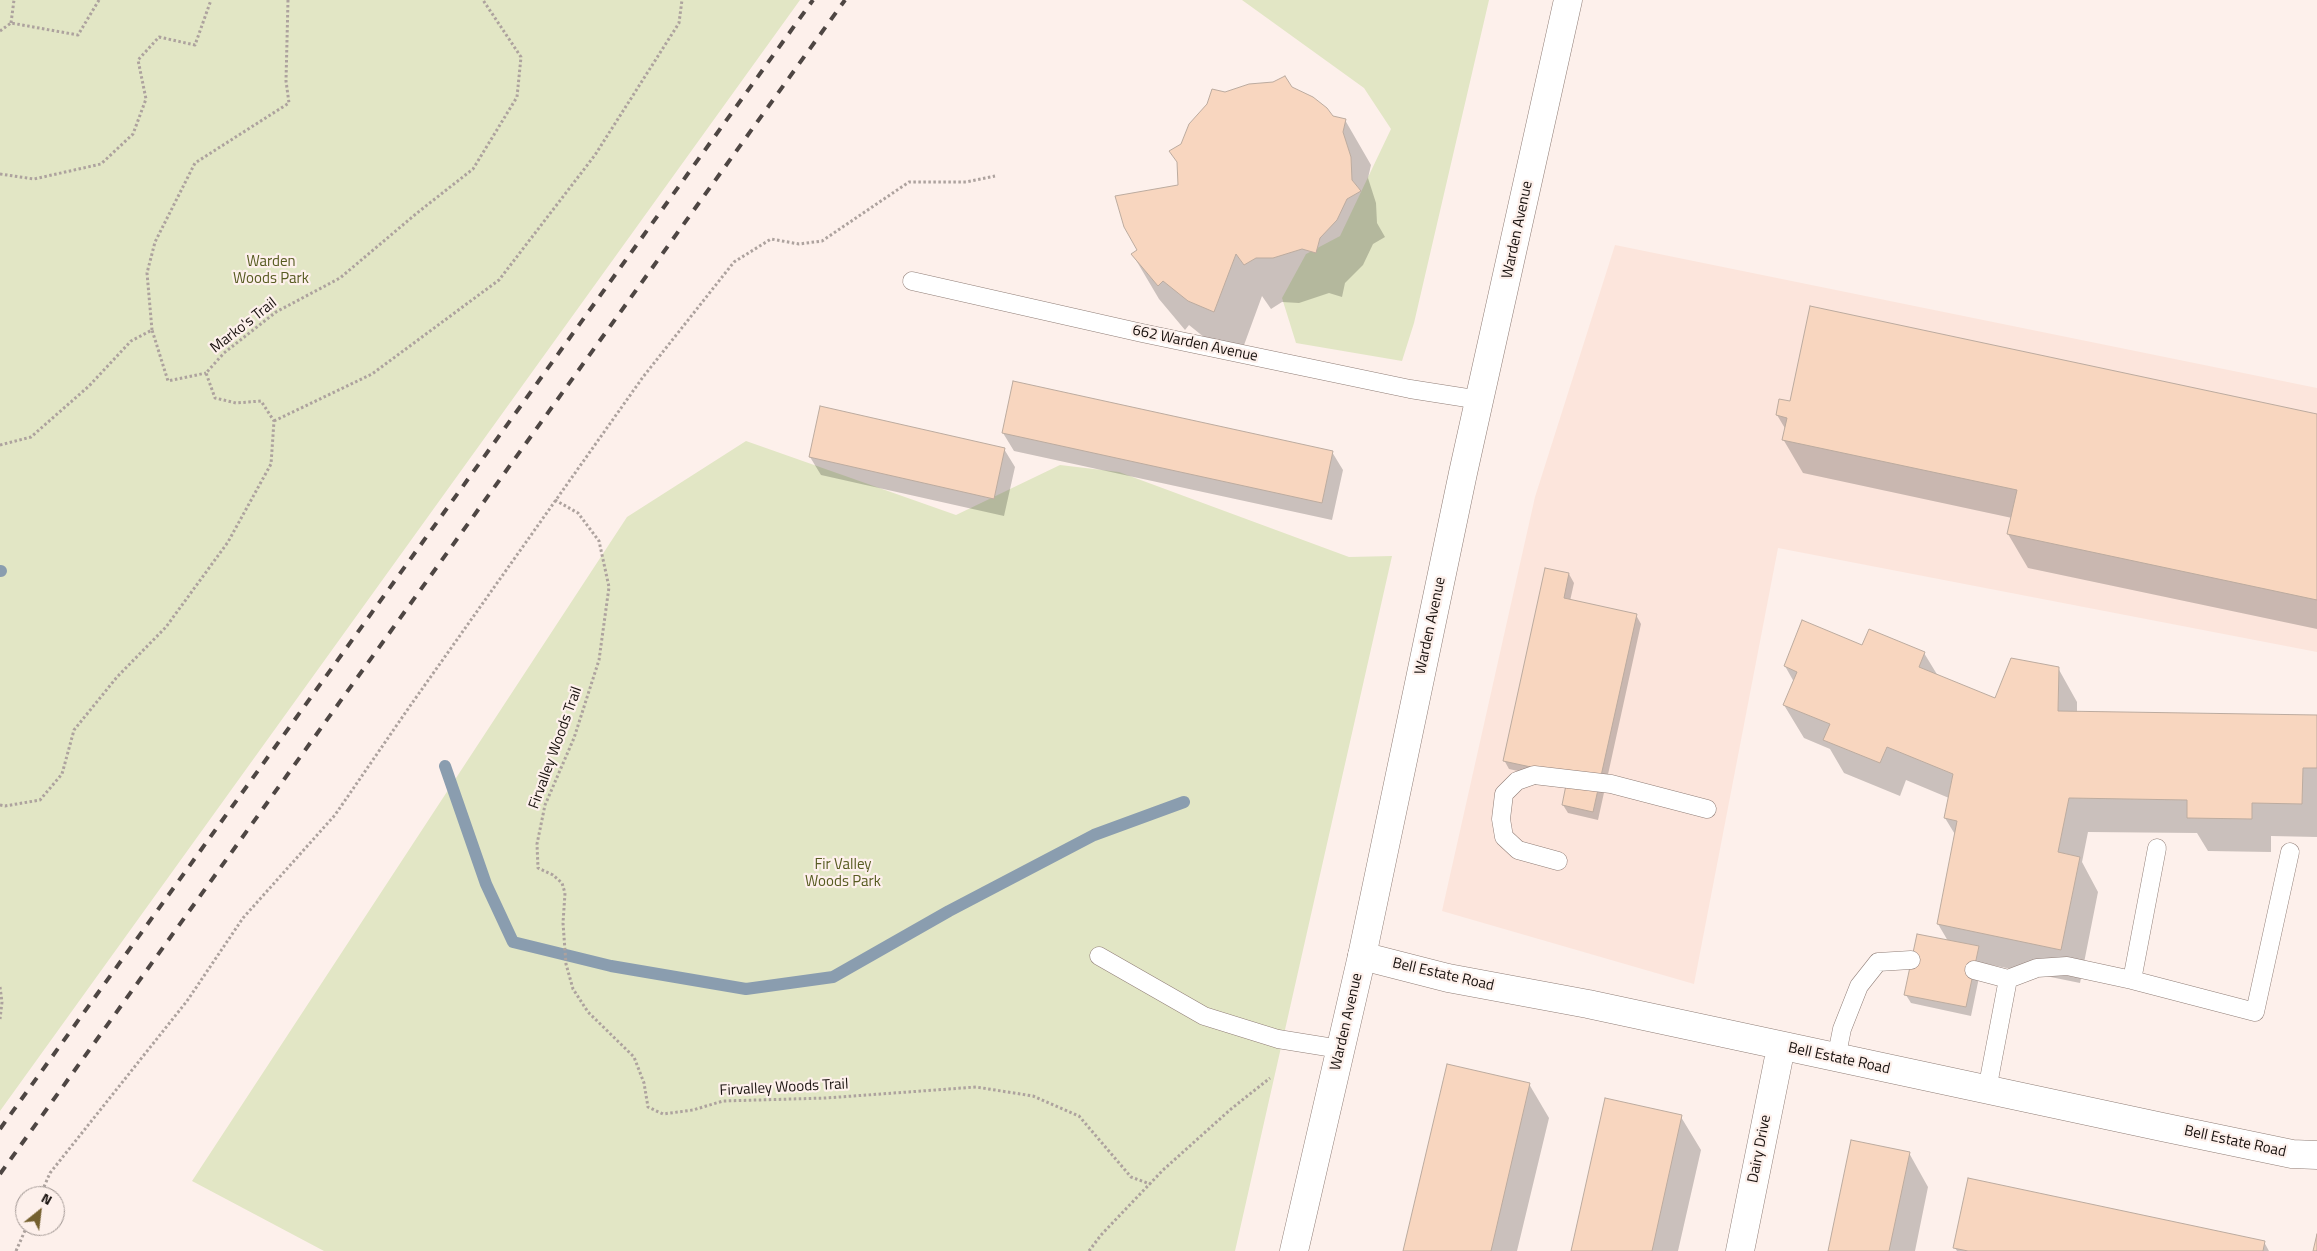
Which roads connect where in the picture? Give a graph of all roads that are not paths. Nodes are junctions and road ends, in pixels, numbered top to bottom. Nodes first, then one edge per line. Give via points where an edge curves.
1 (1568, 0) edge
2 (912, 281) dead end
3 (1480, 400) junction
4 (1707, 810) dead end
5 (2157, 848) dead end
6 (2290, 852) dead end
7 (1558, 861) dead end
8 (1099, 956) dead end
9 (1362, 956) junction
10 (1911, 960) dead end
11 (1974, 970) dead end
12 (2008, 979) junction
13 (2132, 980) junction
14 (1781, 1047) junction
15 (1340, 1049) junction
16 (1836, 1059) junction
17 (1987, 1090) junction
18 (2317, 1155) edge
19 (1294, 1251) edge
20 (1740, 1251) edge

1 - 3 main road, Warden Avenue
2 - 3 lane, 662 Warden Avenue via 1142,333 1410,389
3 - 9 main road, Warden Avenue
4 - 7 lane via 1611,784 1534,775 1517,781 1504,794 1501,819 1504,838 1518,850
5 - 13 lane
6 - 13 lane via 2255,1012
8 - 15 lane via 1204,1016 1278,1039
9 - 14 main road, Bell Estate Road via 1448,978 1588,1004
9 - 15 main road, Warden Avenue
10 - 16 lane via 1878,962 1859,986 1842,1029
11 - 12 lane
12 - 13 lane via 2037,968 2067,966
12 - 17 lane
14 - 16 main road, Bell Estate Road
14 - 20 main road, Dairy Drive
15 - 19 main road, Warden Avenue
16 - 17 main road, Bell Estate Road
17 - 18 main road, Bell Estate Road via 2292,1154

